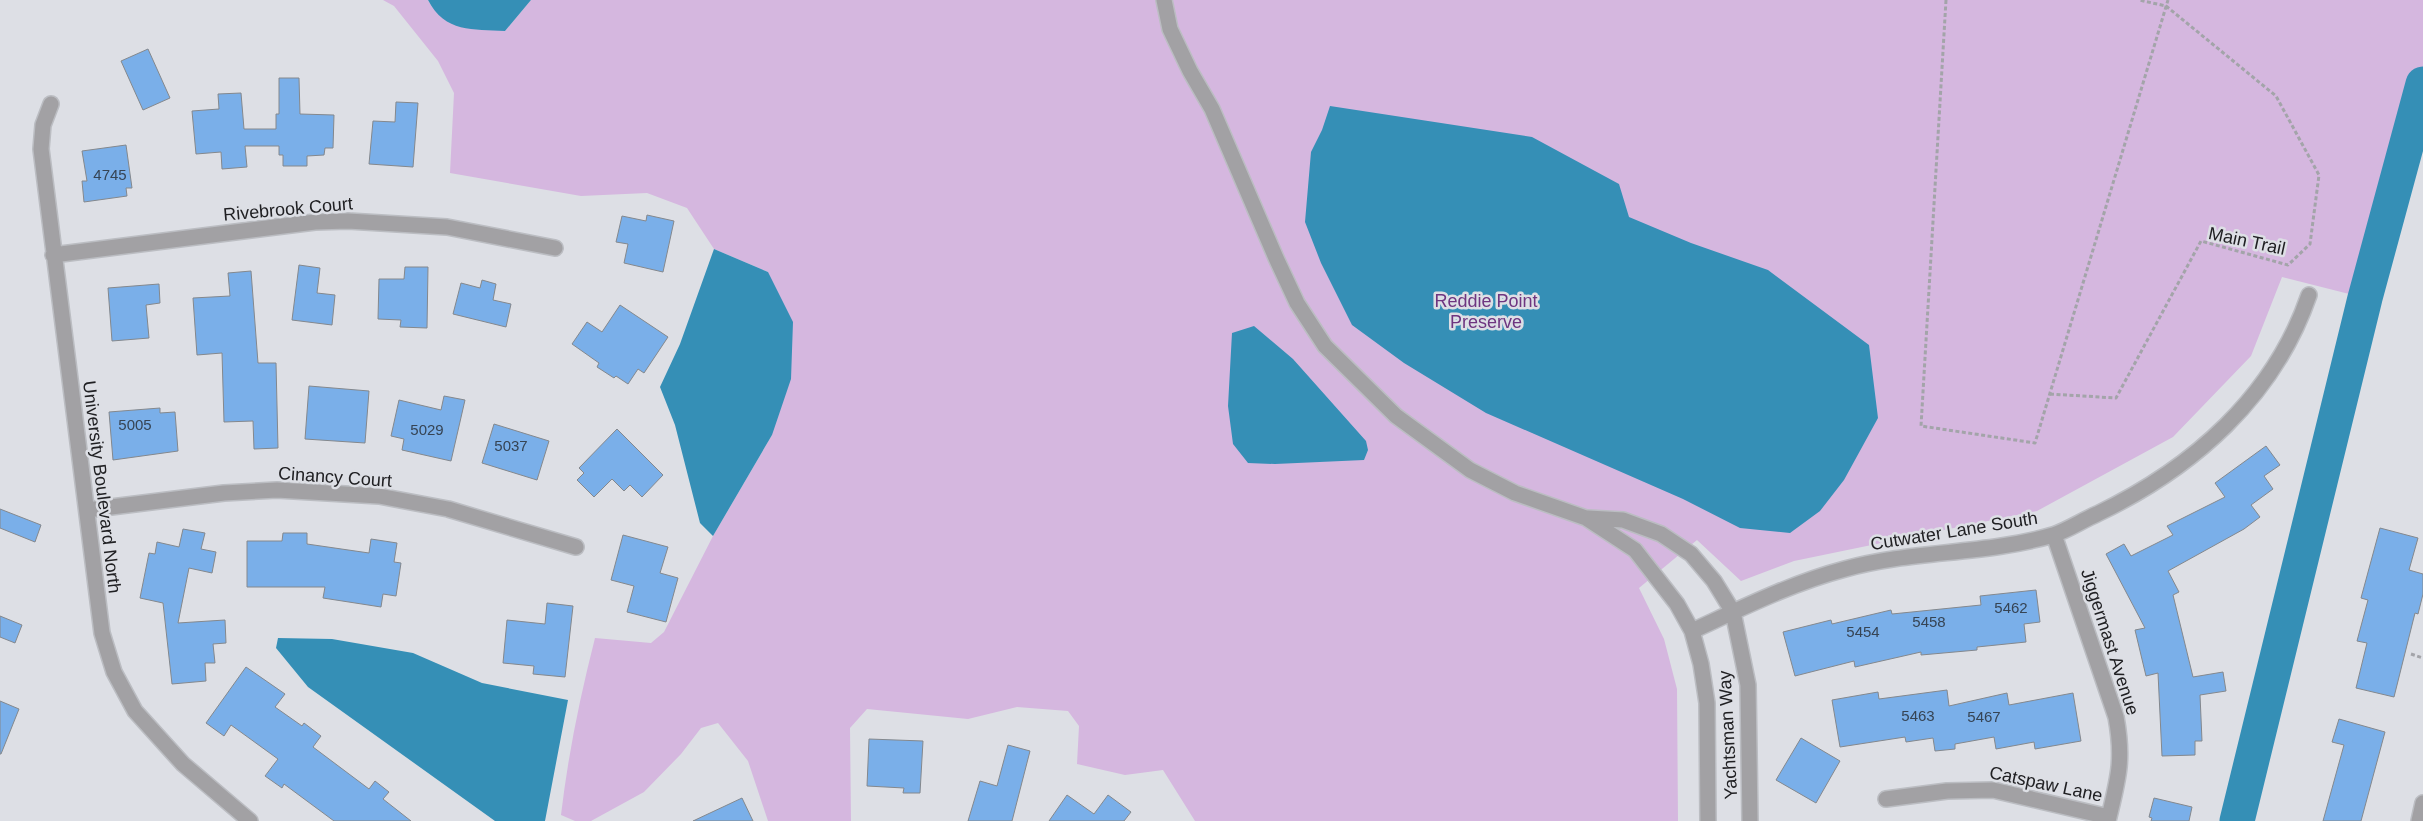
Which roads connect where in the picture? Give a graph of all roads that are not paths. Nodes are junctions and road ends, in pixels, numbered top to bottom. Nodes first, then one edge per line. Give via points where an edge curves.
1 (1164, 0) edge
2 (50, 104) dead end
3 (555, 248) dead end
4 (53, 255) junction
5 (2309, 295) dead end
6 (87, 510) junction
7 (1586, 518) junction
8 (2054, 535) junction
9 (576, 547) dead end
10 (1733, 612) junction
11 (1692, 631) junction
12 (1886, 799) dead end
13 (2423, 803) edge
14 (2108, 819) edge
15 (250, 821) edge
16 (1708, 821) edge
17 (1750, 821) edge
18 (2419, 821) edge

1 - 7 street via 1170,29 1212,109 1276,258 1298,303 1325,346 1396,416 1470,470 1515,493
2 - 4 street, University Boulevard North via 43,125 41,149
3 - 4 street, Rivebrook Court via 447,227 348,220
4 - 6 street, University Boulevard North
5 - 8 street, Cutwater Lane South via 2286,351 2231,421 2172,471 2133,497
6 - 9 street, Cinancy Court via 224,493 277,490 379,496 448,509
6 - 15 street, University Boulevard North via 102,633 114,672 135,711 183,764
7 - 10 street, Yachtsman Way via 1622,520 1661,534 1691,554 1714,581
7 - 11 street, Yachtsman Way via 1635,550 1677,604
8 - 10 street, Cutwater Lane South via 1972,551 1895,558 1847,568 1803,581
8 - 14 street, Jiggermast Avenue via 2116,717 2120,738 2120,772
10 - 11 street, Cutwater Lane South
10 - 17 street, Yachtsman Way via 1748,685
11 - 16 street, Yachtsman Way via 1708,703
12 - 14 street, Catspaw Lane via 1947,791 1993,790
13 - 18 street

